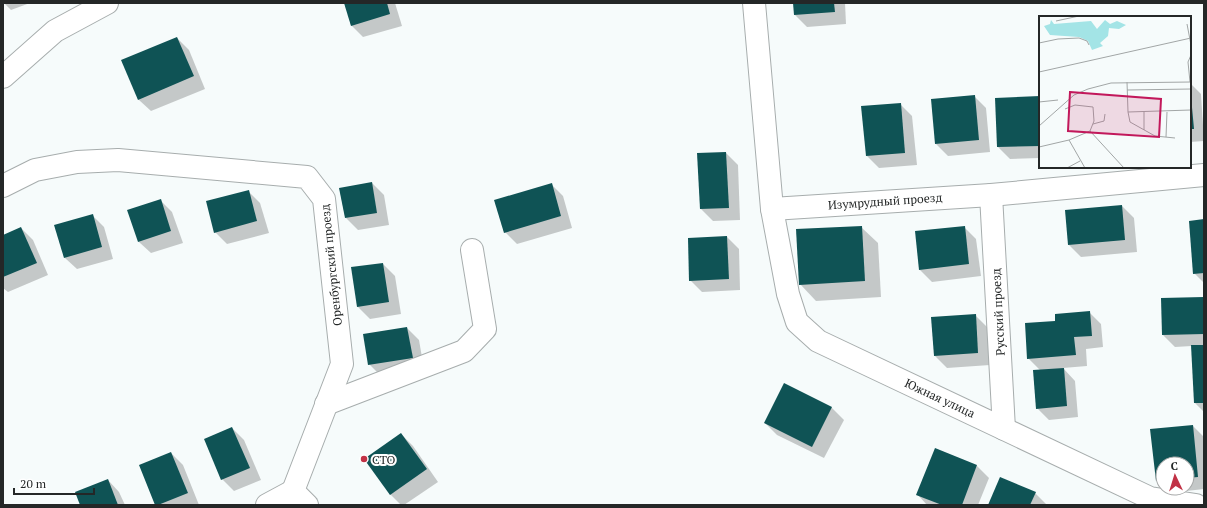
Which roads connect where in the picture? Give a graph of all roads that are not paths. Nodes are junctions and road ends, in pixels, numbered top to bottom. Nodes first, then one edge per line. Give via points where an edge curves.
1 (107, 3) edge
2 (754, 3) edge
3 (3, 77) edge
4 (1204, 176) edge
5 (3, 186) edge
6 (991, 194) junction
7 (772, 208) junction
8 (472, 250) dead end
9 (326, 404) junction
10 (1004, 429) junction
11 (300, 498) edge
12 (266, 505) edge
13 (1196, 505) edge

1 - 3 street via 55,31
2 - 7 street
4 - 6 street, Изумрудный проезд
5 - 9 street, Оренбургский проезд via 35,170 77,162 118,160 307,177 324,199 342,364
6 - 7 street, Изумрудный проезд
6 - 10 street, Русский проезд
7 - 10 street, Южная улица via 788,294 797,322 818,341
8 - 9 street via 485,329 464,351
9 - 11 street, Оренбургский проезд
10 - 13 street, Южная улица via 1150,498
11 - 12 street

